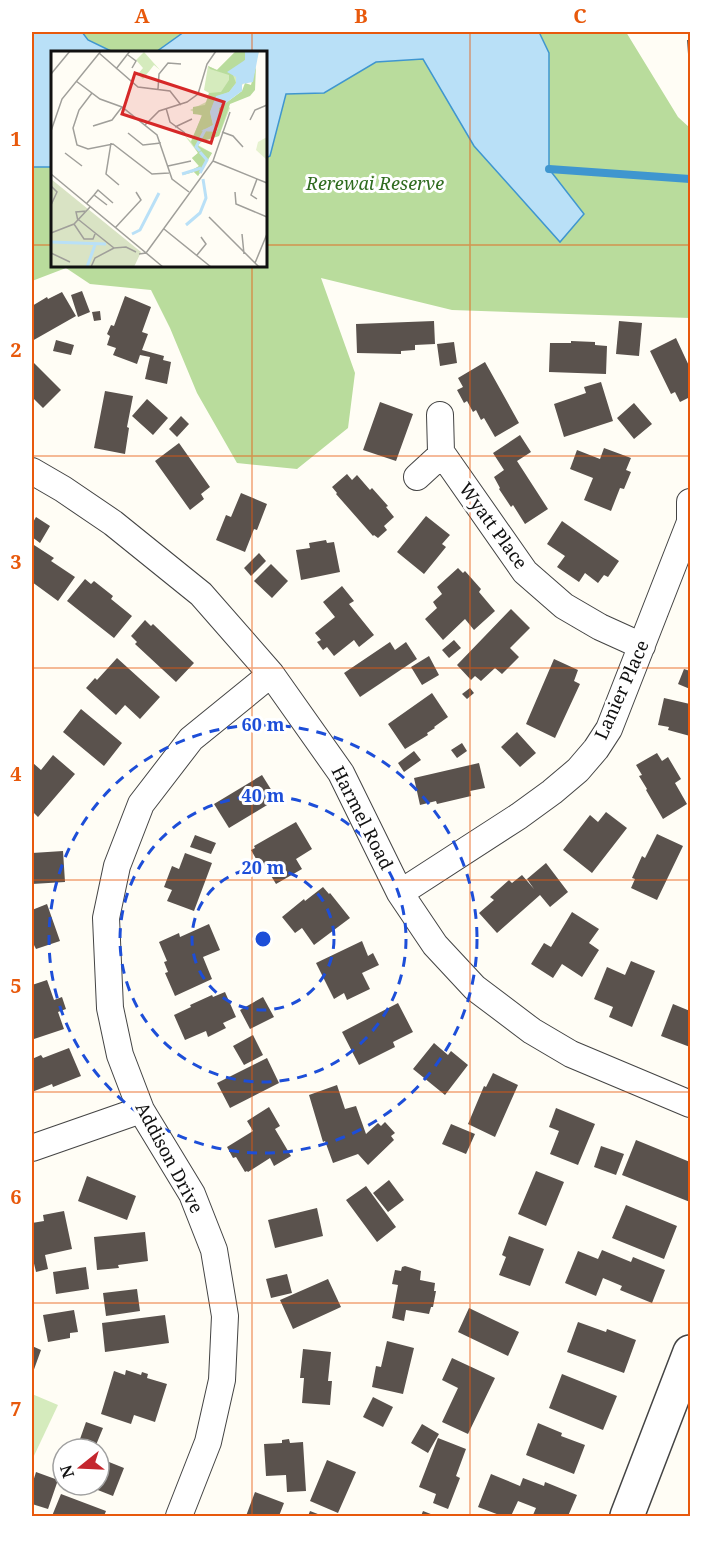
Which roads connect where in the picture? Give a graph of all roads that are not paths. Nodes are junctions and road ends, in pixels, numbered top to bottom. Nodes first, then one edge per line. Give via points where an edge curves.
1 (440, 415) dead end
2 (442, 454) junction
3 (32, 471) edge
4 (417, 477) dead end
5 (690, 502) edge
6 (642, 646) junction
7 (271, 674) junction
8 (400, 893) junction
9 (690, 1104) edge
10 (141, 1110) junction
11 (32, 1148) edge
12 (690, 1352) edge
13 (179, 1516) edge
14 (627, 1516) edge

1 - 2 street
2 - 4 street
2 - 6 street, Wyatt Place via 525,572 564,606
3 - 7 street, Harmel Road via 113,523 201,594
5 - 6 street, Lanier Place via 690,522
6 - 8 street, Lanier Place via 609,729 578,770 519,816
7 - 8 street, Harmel Road via 341,773
7 - 10 street, Addison Drive via 191,739 141,804 117,866 106,918 110,1008 120,1055
8 - 9 street, Harmel Road via 435,945 475,988 532,1031 591,1064
10 - 11 street
10 - 13 street, Addison Drive via 192,1194 214,1251 225,1316 222,1380 208,1442
12 - 14 street

